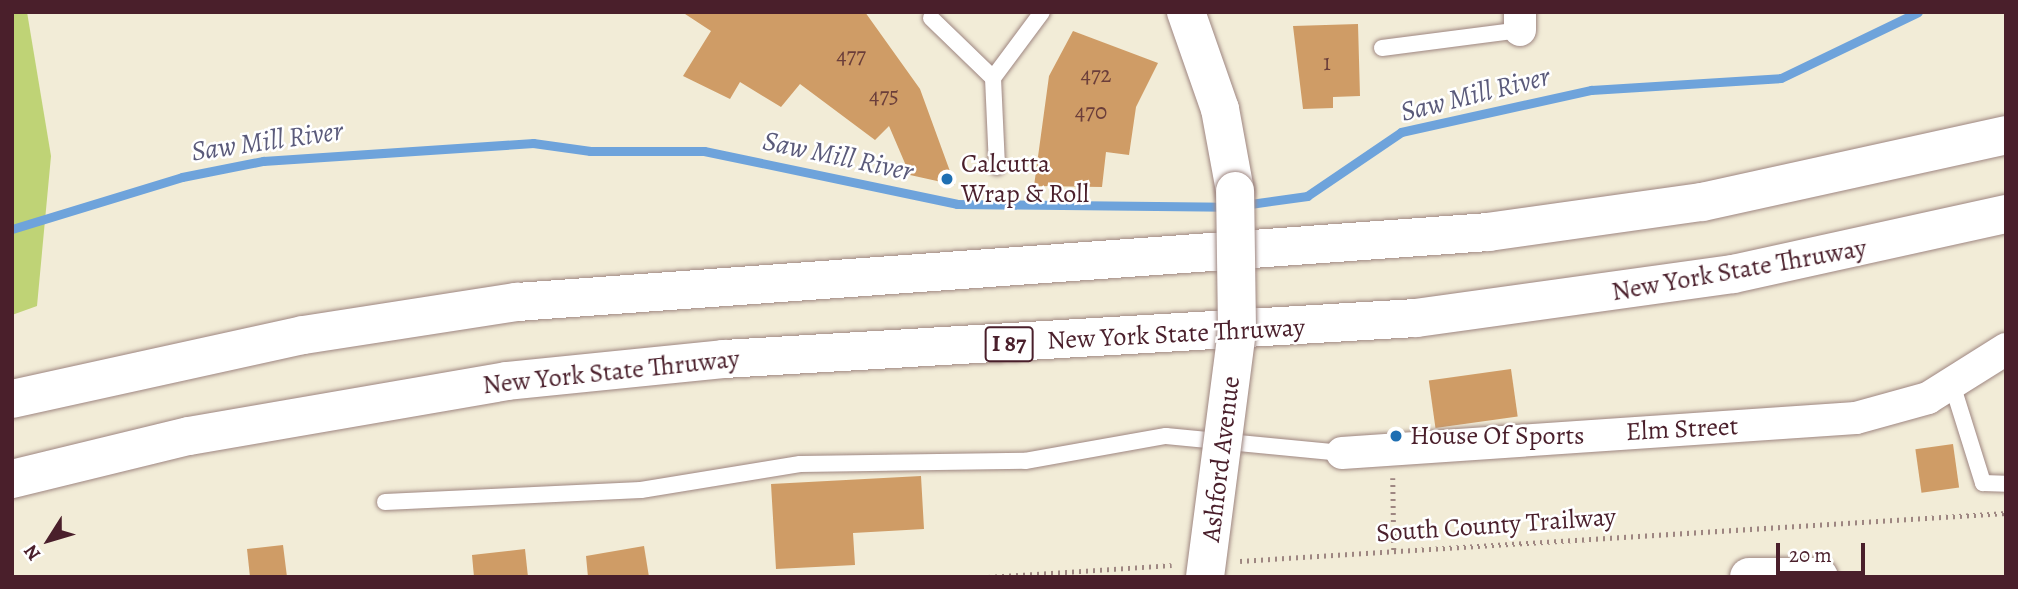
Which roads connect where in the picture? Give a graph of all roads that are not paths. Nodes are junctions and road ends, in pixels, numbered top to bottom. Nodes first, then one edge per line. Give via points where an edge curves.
1 (1042, 12) edge
2 (1186, 12) edge
3 (931, 18) dead end
4 (1520, 21) edge
5 (1382, 48) dead end
6 (993, 78) junction
7 (2006, 135) edge
8 (996, 167) dead end
9 (2006, 214) edge
10 (2006, 349) edge
11 (1952, 384) junction
12 (12, 399) edge
13 (1342, 453) joint
14 (12, 479) edge
15 (2006, 484) edge
16 (385, 502) dead end
17 (1205, 567) edge
18 (1749, 577) edge
19 (1819, 577) edge

1 - 6 lane
2 - 17 main road, Ashford Avenue, bridge via 1220,108 1235,191 1237,329
3 - 6 lane
4 - 5 lane
6 - 8 lane
7 - 12 main road via 1702,202 1475,234 517,302 303,335
9 - 14 main road, New York State Thruway / I 87 via 1733,274 1444,315 724,359 507,381 215,430
10 - 11 street, Elm Street
11 - 13 street, Elm Street via 1912,405 1856,418
11 - 15 lane via 1983,483
13 - 16 lane via 1166,436 1025,461 800,464 641,490
18 - 19 main road

